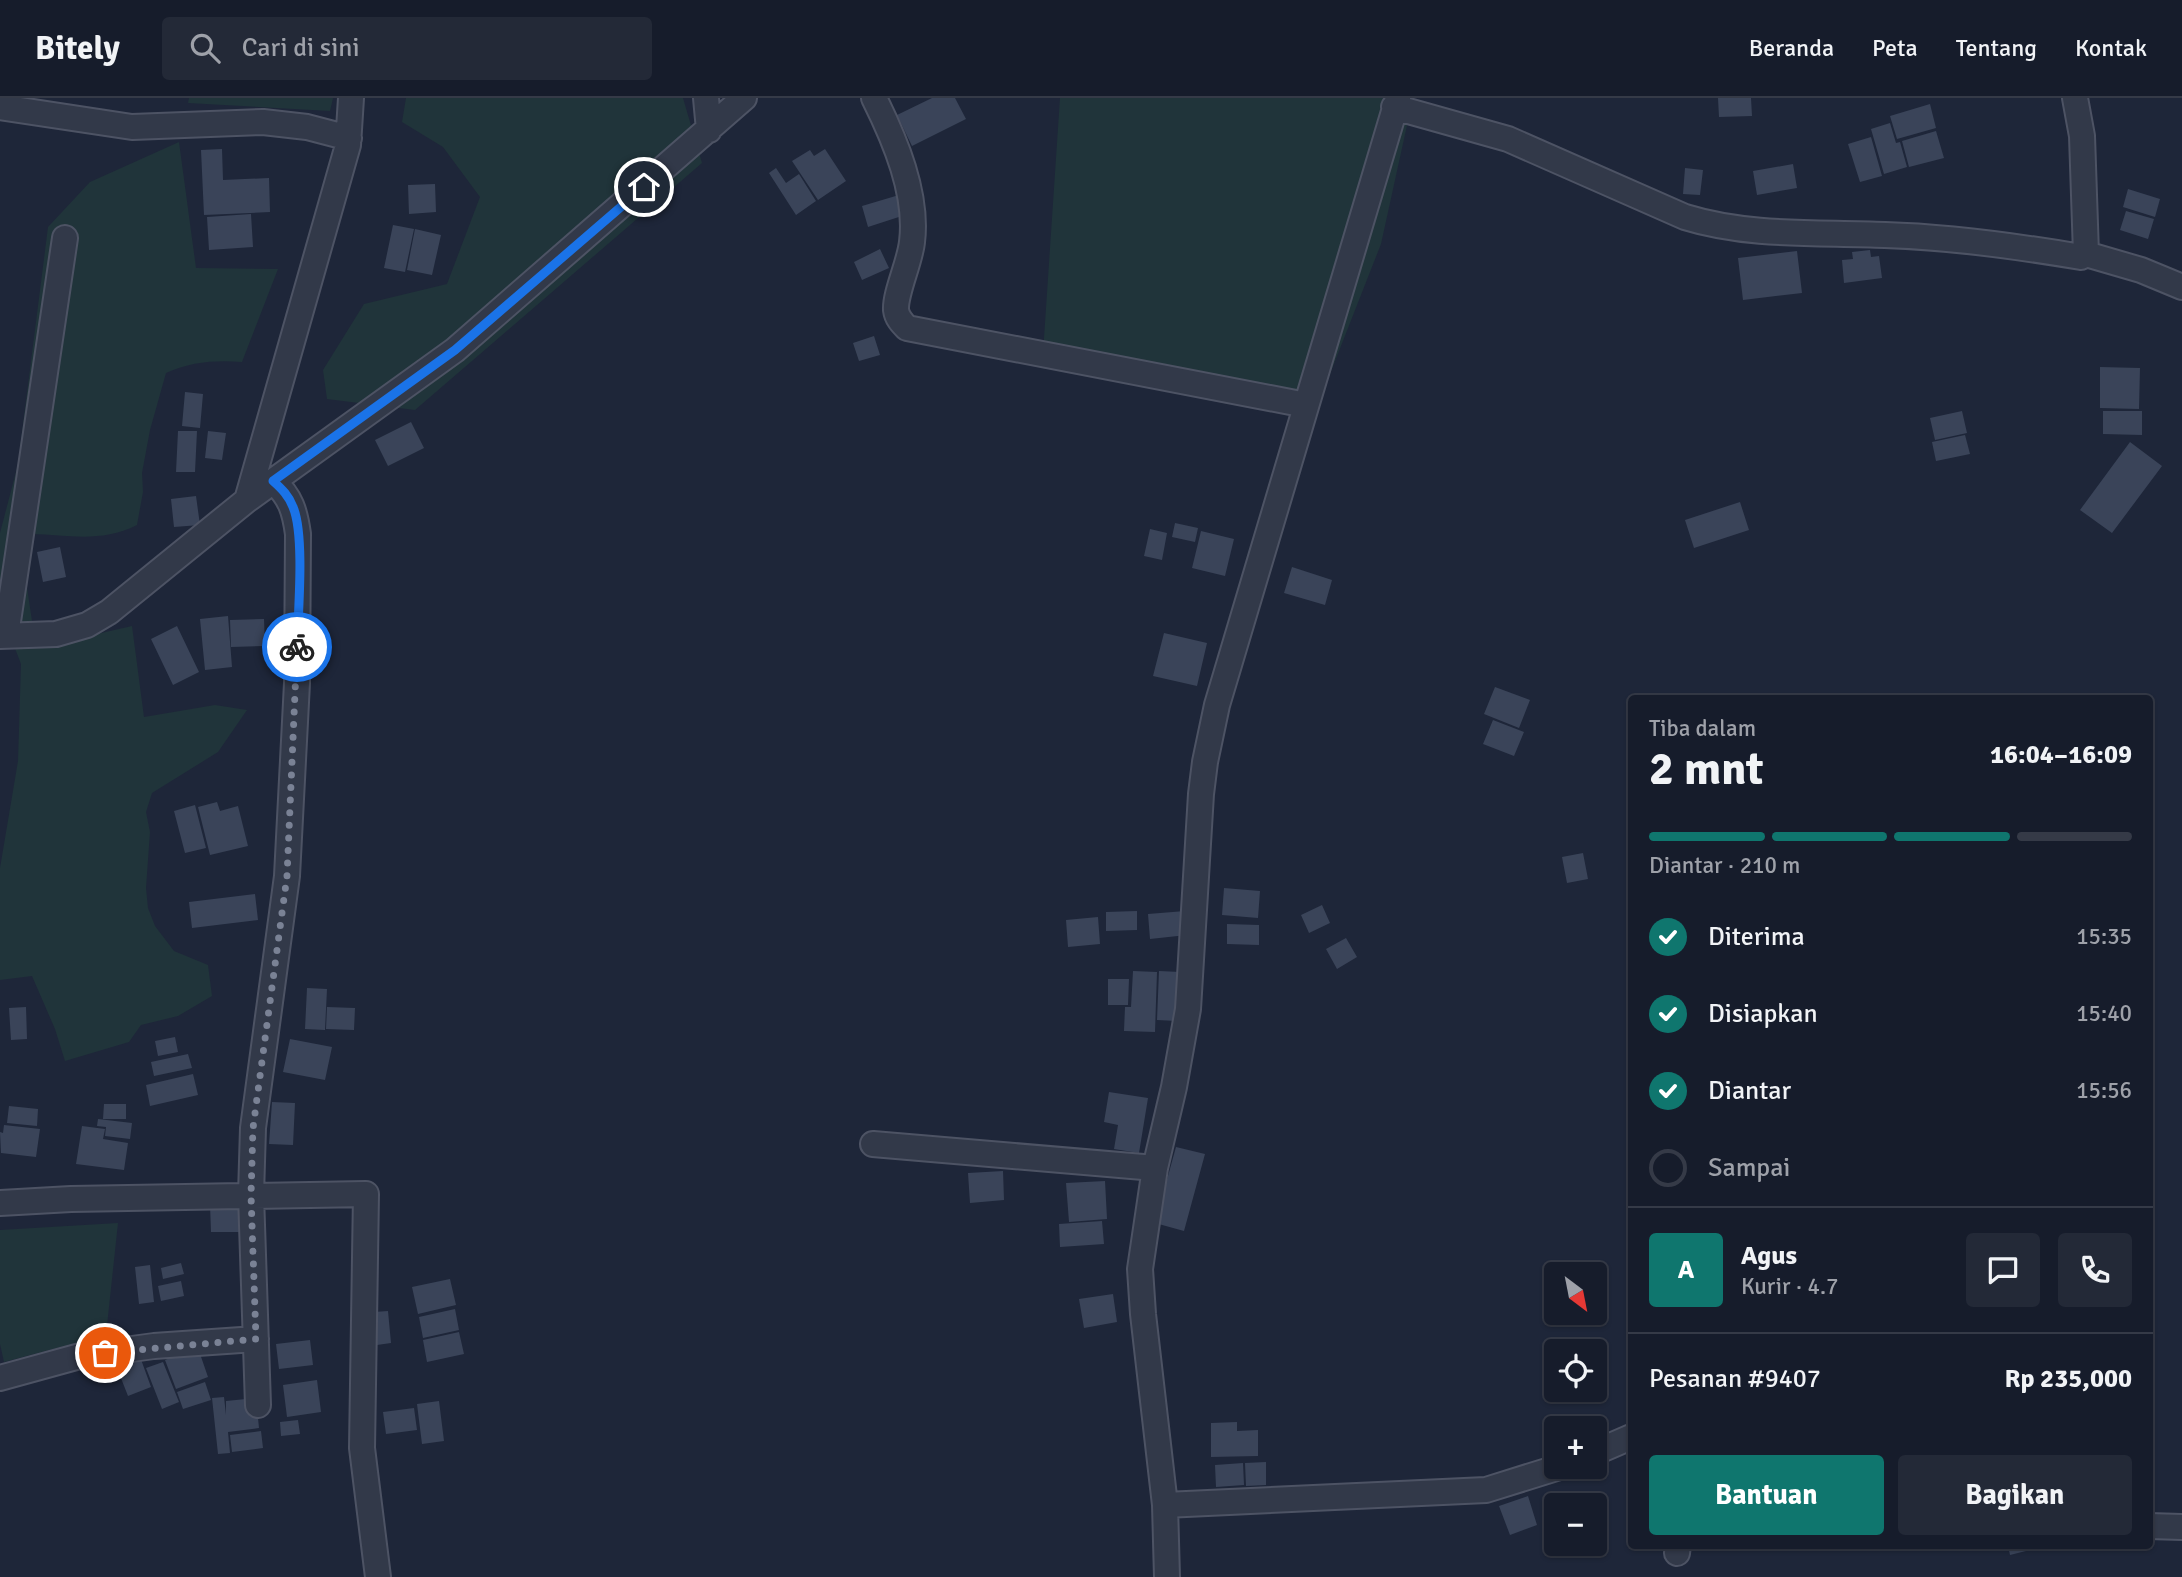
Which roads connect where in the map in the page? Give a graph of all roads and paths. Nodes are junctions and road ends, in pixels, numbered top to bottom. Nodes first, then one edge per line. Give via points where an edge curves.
1 (351, 98) edge
2 (706, 98) edge
3 (744, 98) edge
4 (874, 98) edge
5 (2075, 98) edge
6 (1396, 103) edge
7 (0, 107) edge
8 (709, 130) junction
9 (349, 138) junction
10 (65, 238) dead end
11 (2085, 254) junction
12 (2182, 286) edge
13 (1306, 405) junction
14 (273, 481) junction
15 (247, 500) junction
16 (3, 635) edge
17 (873, 1144) dead end
18 (1154, 1168) junction
19 (251, 1195) junction
20 (0, 1203) edge
21 (256, 1339) junction
22 (0, 1378) edge
23 (258, 1405) dead end
24 (1628, 1438) edge
25 (1607, 1447) edge
26 (1544, 1472) edge
27 (1165, 1505) junction
28 (2153, 1526) edge
29 (2182, 1527) edge
30 (378, 1577) edge
31 (1167, 1577) edge

1 - 9 street
2 - 8 street
3 - 8 street
4 - 13 street via 899,149 911,208 912,243 896,306 907,328
5 - 11 street via 2082,136
6 - 11 street via 1507,139 1707,224
6 - 13 street
7 - 9 street via 132,127 263,122
8 - 14 street via 455,350
9 - 15 street
10 - 16 street
11 - 12 street
13 - 18 street via 1210,736 1201,794 1188,1009
14 - 15 street
14 - 19 street via 291,501 298,534 297,683 287,876 253,1128
15 - 16 street via 126,600 86,625 56,634
17 - 18 street
18 - 27 street via 1140,1288
19 - 20 street
19 - 21 street
19 - 30 street via 366,1194 362,1448
21 - 22 street via 80,1356
21 - 23 street
24 - 25 street
26 - 27 street via 1486,1490
27 - 31 street
28 - 29 street

